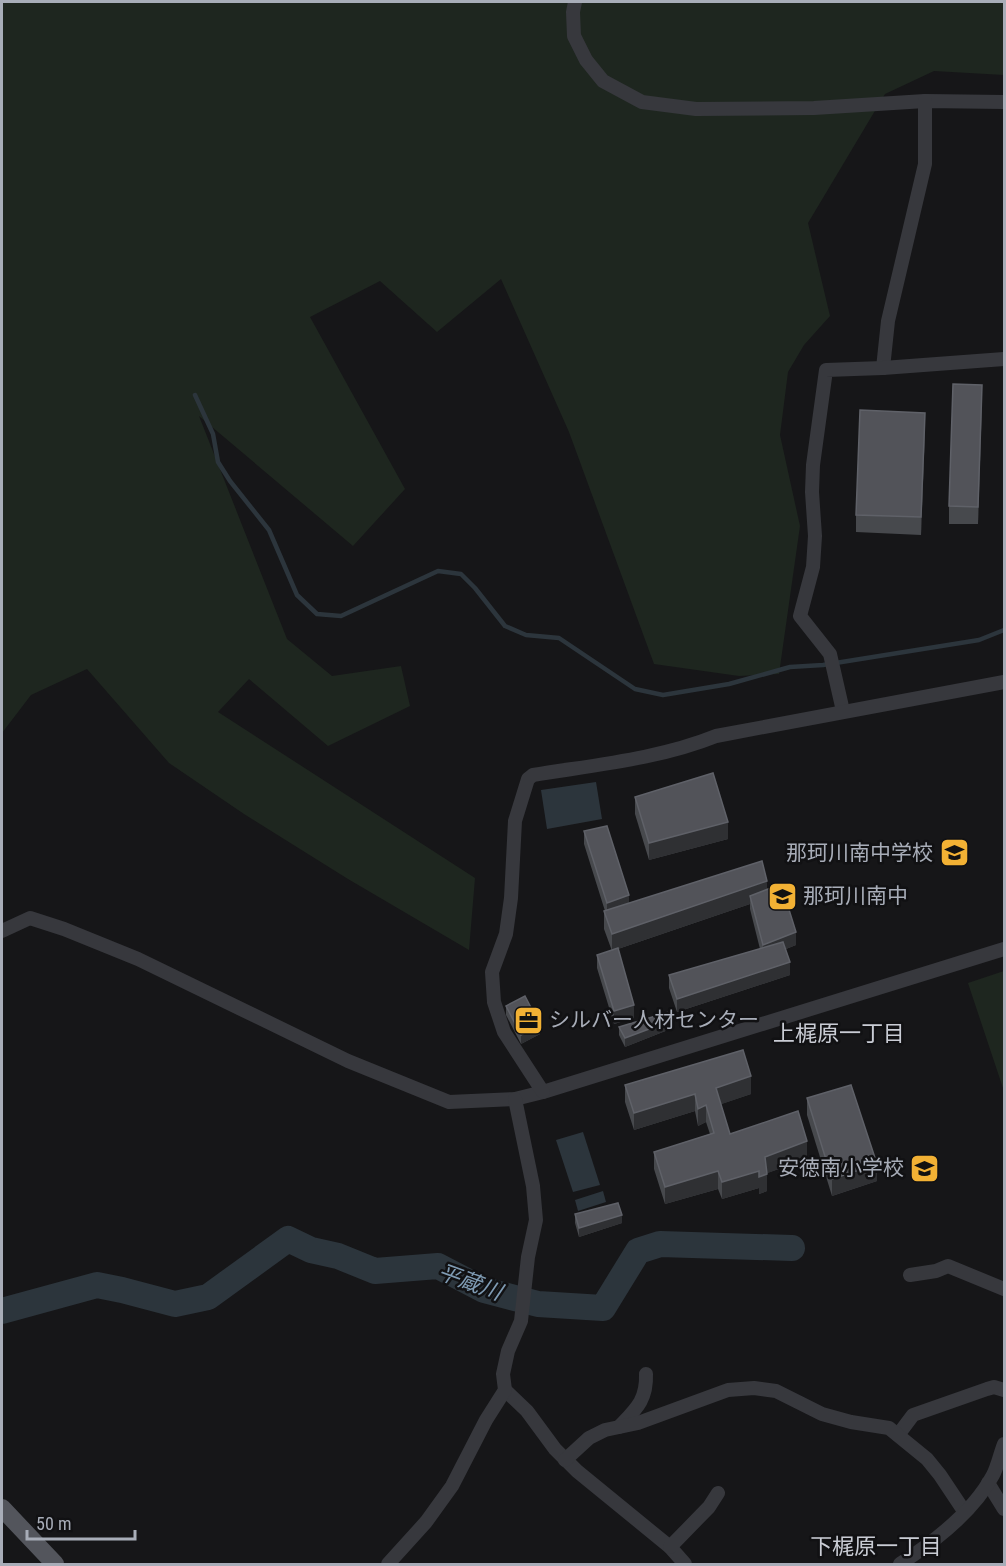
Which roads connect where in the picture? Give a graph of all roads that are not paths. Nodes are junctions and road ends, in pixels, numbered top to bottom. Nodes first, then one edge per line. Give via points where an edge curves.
1 (575, 2) edge
2 (925, 101) junction
3 (1005, 102) edge
4 (1005, 359) edge
5 (883, 368) junction
6 (1005, 682) edge
7 (843, 711) junction
8 (2, 931) edge
9 (1005, 949) edge
10 (543, 1092) junction
11 (515, 1099) junction
12 (910, 1275) dead end
13 (1005, 1289) edge
14 (646, 1374) dead end
15 (505, 1390) junction
16 (1005, 1390) edge
17 (618, 1428) junction
18 (898, 1435) junction
19 (1005, 1444) edge
20 (565, 1460) junction
21 (988, 1484) junction
22 (718, 1492) dead end
23 (2, 1508) edge
24 (1005, 1509) edge
25 (964, 1510) junction
26 (670, 1547) junction
27 (55, 1564) edge
28 (388, 1564) edge
29 (685, 1564) edge
30 (900, 1564) edge

1 - 2 street via 574,36 586,60 603,81 642,102 706,108 814,108
2 - 3 street
2 - 5 street via 925,164 888,321
4 - 5 street
5 - 7 street via 826,370 813,465 813,567 800,616 830,654
6 - 7 street
7 - 10 street via 528,779 515,821 506,934 492,972 494,1002 504,1032
8 - 11 street via 30,918 64,929 138,959 348,1061 449,1102
9 - 10 street
10 - 11 street
11 - 15 street via 536,1220 521,1322 503,1374
12 - 13 street via 948,1266
14 - 17 street via 645,1394
15 - 20 street
15 - 28 street via 452,1486
16 - 18 street via 994,1387 921,1411 909,1418
17 - 18 street via 728,1390 754,1388 776,1390 822,1414 889,1428
17 - 20 street via 589,1438
18 - 25 street via 927,1459
19 - 21 street
20 - 26 street
21 - 24 street
21 - 25 street
22 - 26 street via 709,1508
23 - 27 main road
25 - 30 street via 951,1526
26 - 29 street

